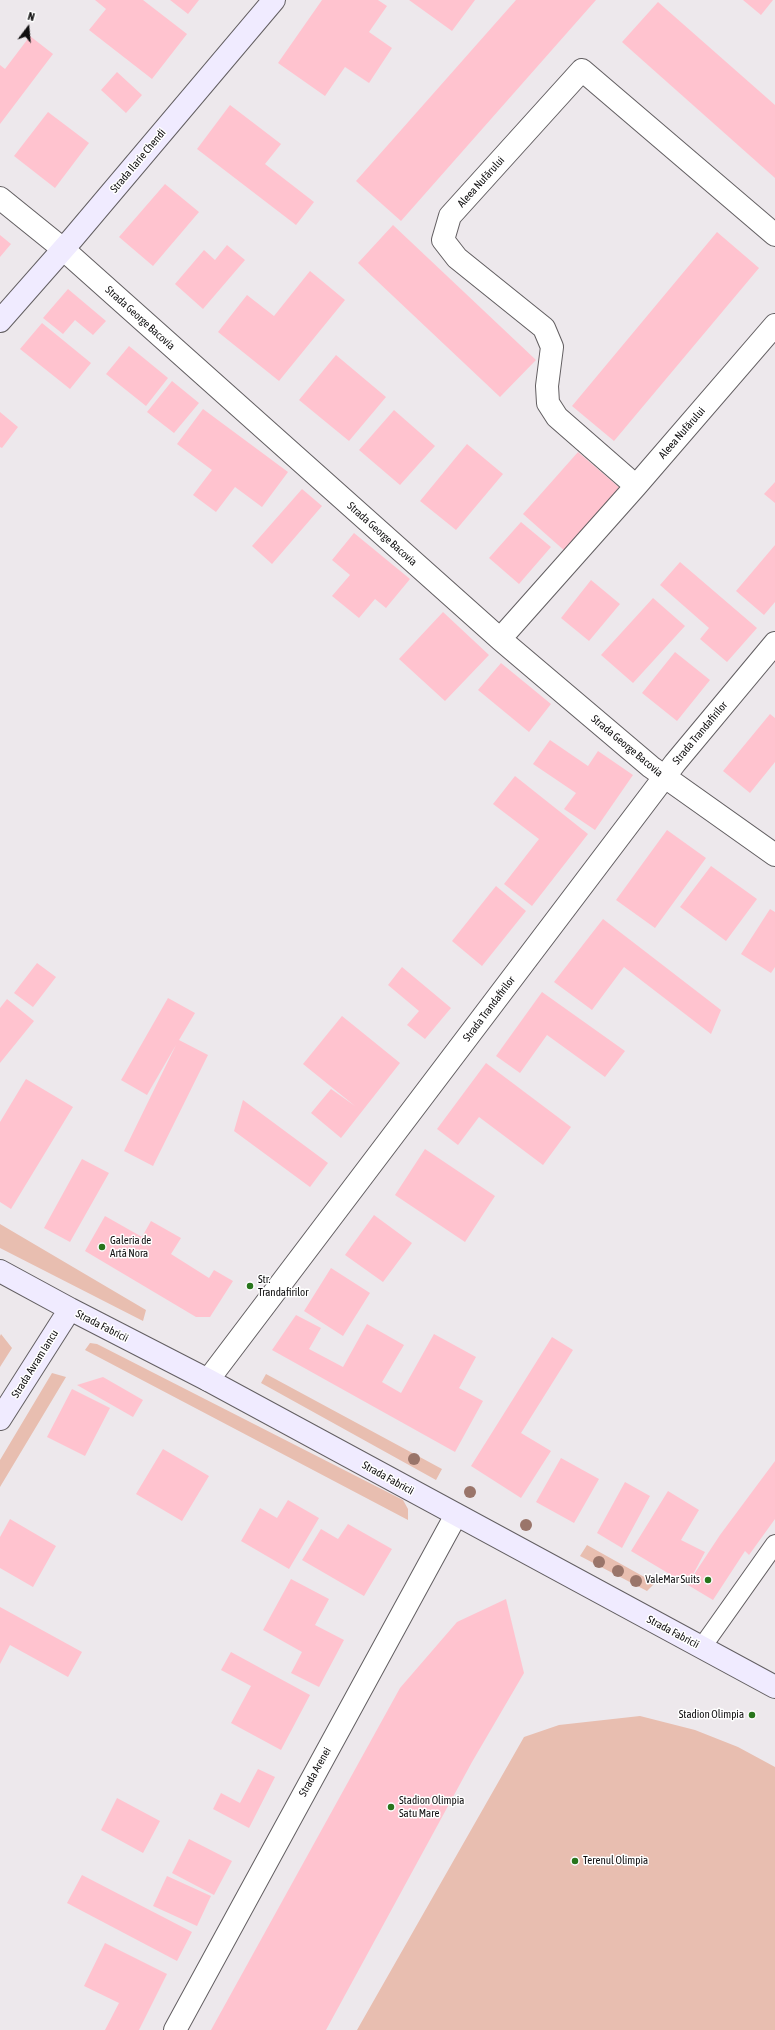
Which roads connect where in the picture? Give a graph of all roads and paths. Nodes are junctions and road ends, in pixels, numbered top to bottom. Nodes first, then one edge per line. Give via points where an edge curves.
1 (274, 0) edge
2 (0, 198) edge
3 (775, 235) edge
4 (63, 249) junction
5 (0, 321) edge
6 (775, 325) edge
7 (636, 486) junction
8 (500, 639) junction
9 (775, 643) edge
10 (664, 777) junction
11 (775, 855) edge
12 (0, 1270) edge
13 (70, 1309) junction
14 (208, 1380) junction
15 (0, 1419) edge
16 (456, 1515) junction
17 (775, 1544) edge
18 (702, 1647) junction
19 (775, 1686) edge
20 (175, 2030) edge

1 - 4 main road, Strada Ilarie Chendi
2 - 4 street, Strada George Bacovia
3 - 7 street, Aleea Nufărului via 582,70 450,216 443,240 457,258 544,328 552,347 547,386 548,403 557,417
4 - 5 main road, Strada Ilarie Chendi
4 - 8 street, Strada George Bacovia
6 - 7 street, Aleea Nufărului
7 - 8 street, Aleea Nufărului
8 - 10 street, Strada George Bacovia
9 - 10 street, Strada Trandafirilor
10 - 11 street, Strada George Bacovia
10 - 14 street, Strada Trandafirilor
12 - 13 main road, Strada Fabricii
13 - 14 main road, Strada Fabricii
13 - 15 main road, Strada Avram Iancu
14 - 16 main road, Strada Fabricii
16 - 18 main road, Strada Fabricii
16 - 20 street, Strada Arenei
17 - 18 lane
18 - 19 main road, Strada Fabricii

